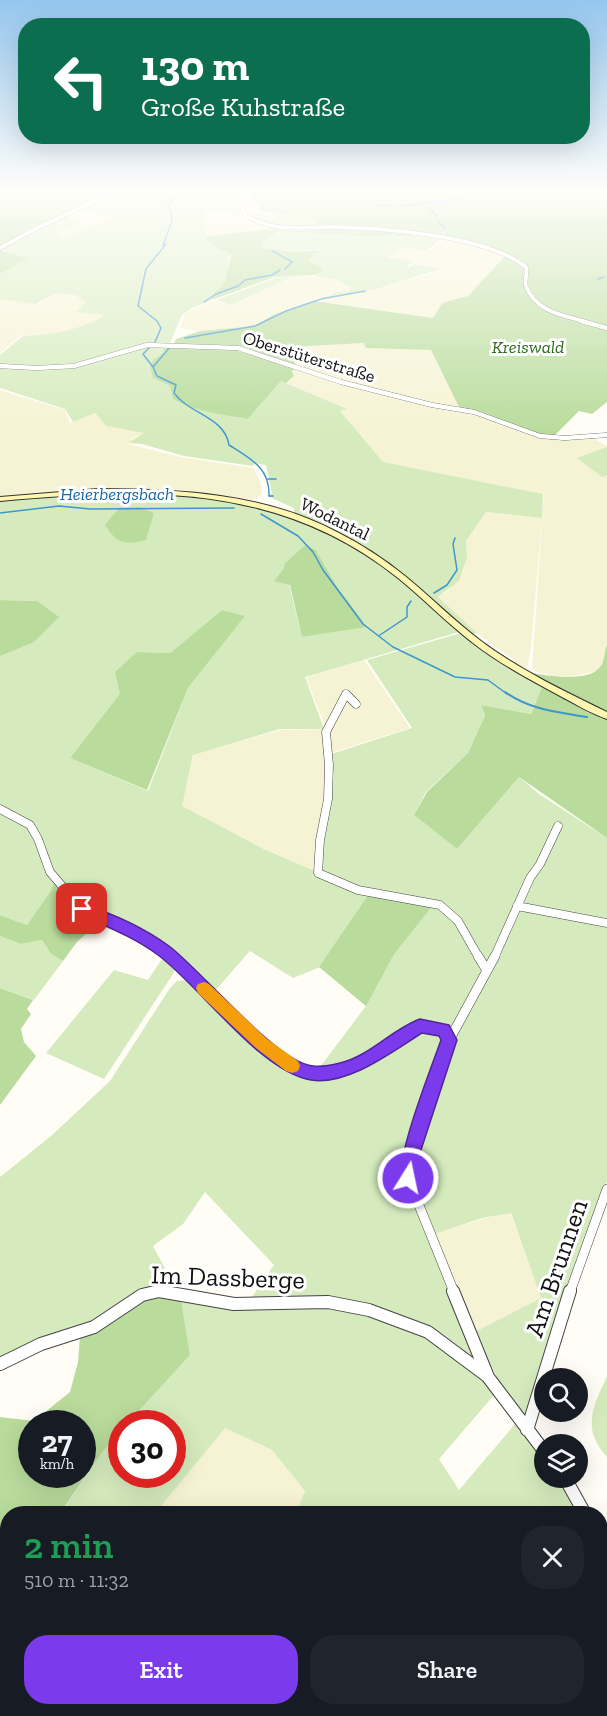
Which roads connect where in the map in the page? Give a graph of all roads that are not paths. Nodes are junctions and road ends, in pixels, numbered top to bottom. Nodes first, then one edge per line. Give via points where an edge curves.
1 (527, 272) edge
2 (607, 328) edge
3 (0, 366) edge
4 (607, 435) edge
5 (0, 499) edge
6 (356, 704) dead end
7 (607, 716) edge
8 (0, 809) edge
9 (558, 826) dead end
10 (517, 906) junction
11 (607, 923) edge
12 (486, 969) junction
13 (449, 1040) junction
14 (607, 1189) edge
15 (0, 1364) edge
16 (489, 1377) junction
17 (527, 1430) junction
18 (534, 1439) edge
19 (571, 1488) edge
20 (581, 1506) edge

1 - 2 street via 525,284 544,309
3 - 4 street, Oberstüterstraße via 71,366 147,345 238,348 341,382 474,412 540,436
5 - 7 main road, Wodantal via 140,489 184,492 253,503 307,520 377,558 498,656 542,684
6 - 12 street via 346,694 326,732 328,799 318,873 359,890 435,903 446,909
8 - 13 street via 30,825 50,872 82,909 165,951 261,1044 297,1069 313,1074 343,1070 420,1026 444,1030
9 - 10 street
10 - 11 street
10 - 12 street
12 - 13 street
13 - 16 street via 411,1156 408,1178
14 - 17 street, Am Brunnen via 578,1266
15 - 16 street, Im Dassberge via 41,1344 94,1327 142,1295 159,1291 234,1304 328,1302 369,1310 428,1332
16 - 17 street
17 - 18 street
19 - 20 street

